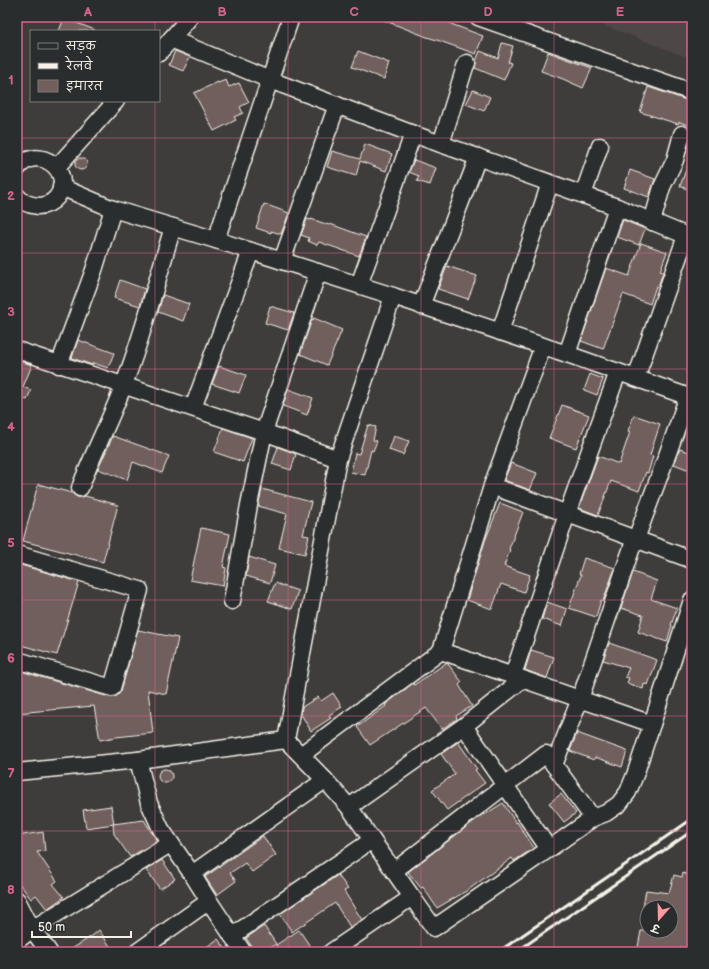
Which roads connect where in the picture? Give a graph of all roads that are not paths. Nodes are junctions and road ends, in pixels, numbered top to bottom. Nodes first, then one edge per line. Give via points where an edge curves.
1 (190, 17) edge
2 (291, 17) edge
3 (478, 17) edge
4 (171, 39) junction
5 (160, 52) edge
6 (468, 63) dead end
7 (270, 80) junction
8 (692, 92) edge
9 (115, 102) edge
10 (337, 105) junction
11 (413, 134) junction
12 (682, 134) dead end
13 (441, 144) junction
14 (600, 146) dead end
15 (478, 157) junction
16 (57, 167) junction
17 (17, 169) edge
18 (550, 183) junction
19 (61, 187) junction
20 (583, 195) junction
21 (18, 198) edge
22 (617, 207) junction
23 (113, 208) junction
24 (652, 222) junction
25 (173, 227) junction
26 (689, 237) edge
27 (216, 240) junction
28 (251, 251) junction
29 (282, 261) junction
30 (318, 272) junction
31 (359, 285) junction
32 (393, 296) junction
33 (421, 306) junction
34 (500, 332) junction
35 (543, 346) junction
36 (17, 350) edge
37 (567, 354) junction
38 (59, 365) junction
39 (618, 372) junction
40 (636, 378) junction
41 (124, 385) junction
42 (690, 397) edge
43 (193, 408) junction
44 (264, 432) junction
45 (338, 460) junction
46 (492, 486) junction
47 (80, 488) dead end
48 (567, 514) junction
49 (636, 539) junction
50 (17, 554) edge
51 (692, 560) edge
52 (692, 600) edge
53 (232, 601) dead end
54 (441, 651) junction
55 (17, 660) edge
56 (518, 677) junction
57 (580, 699) junction
58 (652, 724) junction
59 (464, 726) junction
60 (286, 740) junction
61 (301, 755) junction
62 (138, 760) junction
63 (554, 765) junction
64 (17, 772) edge
65 (325, 780) junction
66 (505, 785) junction
67 (349, 807) junction
68 (593, 818) junction
69 (372, 840) junction
70 (170, 844) junction
71 (549, 849) junction
72 (394, 871) junction
73 (192, 874) junction
74 (412, 897) junction
75 (17, 900) edge
76 (209, 901) junction
77 (32, 929) junction
78 (232, 936) junction
79 (17, 941) edge
80 (50, 952) edge
81 (137, 952) edge
82 (243, 952) edge
83 (331, 952) edge

1 - 4 street
2 - 7 street
3 - 8 street
4 - 5 street
4 - 7 street
6 - 13 street
7 - 10 street
7 - 27 street
9 - 16 street
10 - 11 street
10 - 29 street
11 - 13 street
11 - 31 street
12 - 24 street
13 - 15 street
14 - 20 street
15 - 18 street
15 - 33 street
16 - 17 street via 46,159 32,158
16 - 19 street via 62,180
18 - 20 street
18 - 34 street
19 - 21 street via 55,199 43,206 30,206
19 - 23 street
20 - 22 street
22 - 24 street
22 - 37 street
23 - 25 street
23 - 38 street via 94,270
24 - 26 street
25 - 27 street
25 - 41 street
26 - 40 street
27 - 28 street
28 - 29 street
28 - 43 street
29 - 30 street
30 - 31 street
30 - 44 street
31 - 32 street
32 - 33 street
32 - 45 street
33 - 34 street
34 - 35 street
35 - 37 street
35 - 46 street
36 - 38 street
37 - 39 street
38 - 41 street
39 - 40 street
39 - 48 street
40 - 42 street
41 - 43 street
41 - 47 street
42 - 49 street
43 - 44 street
44 - 45 street
44 - 53 street
45 - 60 street
46 - 48 street
46 - 54 street
48 - 49 street
48 - 56 street
49 - 51 street
49 - 57 street
50 - 55 street via 140,590 112,688
52 - 58 street
54 - 56 street
54 - 61 street
56 - 57 street
56 - 59 street
57 - 58 street
57 - 63 street
58 - 68 street via 628,792 619,804
59 - 66 street
59 - 67 street
60 - 61 street
60 - 62 street
61 - 65 street
62 - 64 street
62 - 70 street via 149,803
63 - 66 street via 546,754
63 - 68 street
65 - 67 street
65 - 73 street
66 - 71 street
66 - 72 street
67 - 69 street
68 - 71 street
69 - 72 street
69 - 78 street
70 - 73 street
70 - 77 street
71 - 74 street via 434,928
72 - 74 street
73 - 76 street
74 - 83 street
75 - 77 street
76 - 78 street
76 - 81 street
77 - 79 street
77 - 80 street
78 - 82 street

